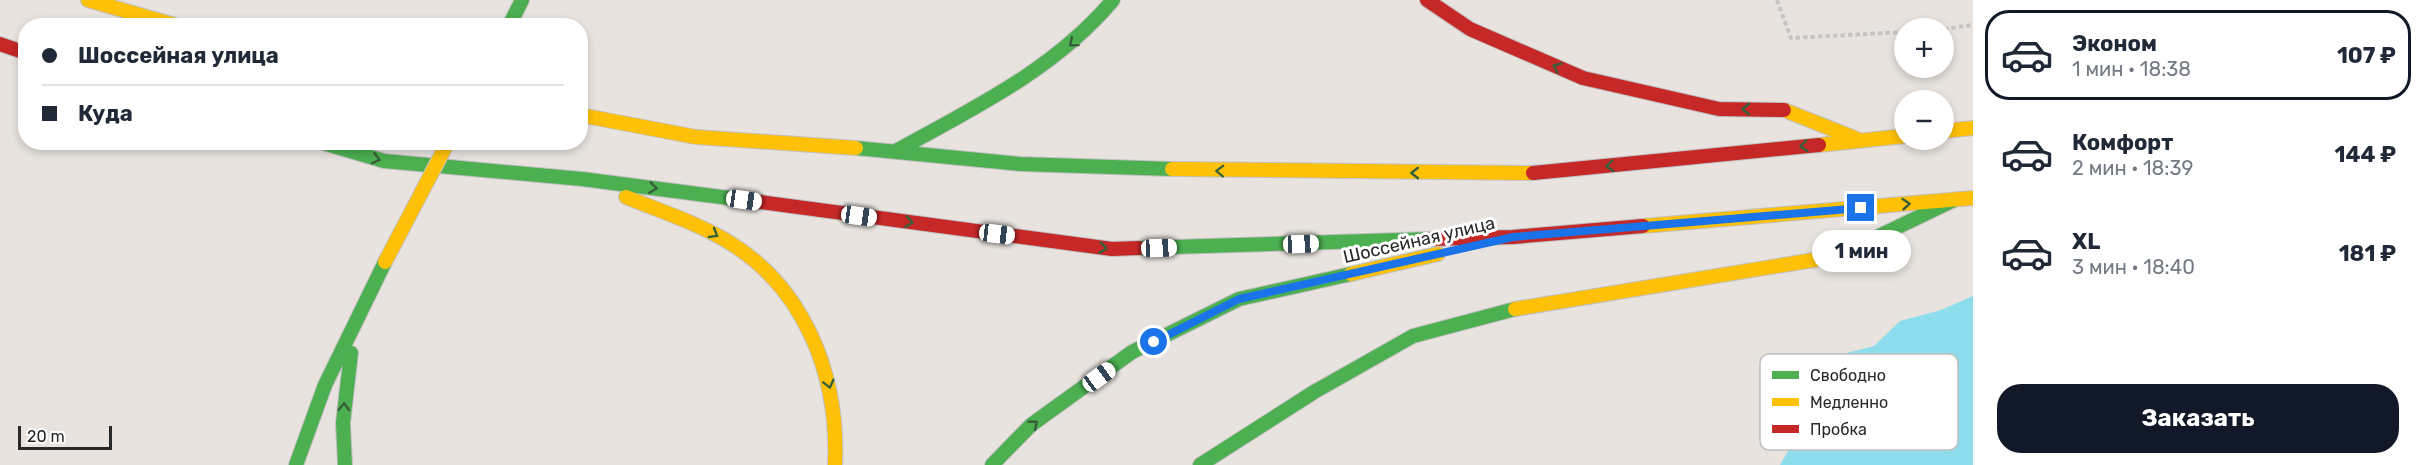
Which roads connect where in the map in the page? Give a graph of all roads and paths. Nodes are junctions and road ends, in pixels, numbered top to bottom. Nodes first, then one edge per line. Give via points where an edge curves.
1 (522, 0) edge
2 (1113, 0) edge
3 (1427, 0) edge
4 (1778, 0) edge
5 (93, 2) edge
6 (150, 18) edge
7 (512, 18) edge
8 (1973, 25) edge
9 (1954, 28) edge
10 (1894, 33) edge
11 (0, 44) edge
12 (18, 50) edge
13 (588, 117) edge
14 (1973, 128) edge
15 (1954, 130) edge
16 (1894, 137) edge
17 (1862, 141) junction
18 (347, 150) edge
19 (444, 150) edge
20 (896, 151) junction
21 (582, 179) junction
22 (1973, 198) edge
23 (1954, 200) junction
24 (1513, 237) junction
25 (356, 322) junction
26 (296, 465) edge
27 (345, 465) edge
28 (835, 465) edge
29 (992, 465) edge
30 (1200, 465) edge

1 - 7 main road
2 -> 20 main road via 1083,35 1049,63
17 -> 3 main road via 1783,109 1719,109 1583,78 1470,29
4 - 10 path via 1791,38
5 - 6 main road
8 - 9 path
11 - 12 main road
13 - 20 main road via 696,137
14 - 15 main road
16 - 17 main road
17 -> 20 main road via 1538,173 1044,165
18 -> 21 main road via 384,161
19 - 25 main road, bridge
21 -> 24 main road via 1112,249
21 -> 28 main road via 705,229 743,251 769,273 799,313 822,358 834,403
22 - 23 main road
24 -> 23 main road
23 - 30 main road via 1838,256 1503,310 1413,336 1314,392
29 -> 24 main road, Шоссейная улица via 1031,425 1132,352 1239,299
25 - 26 main road via 325,385
27 -> 25 main road via 345,397

